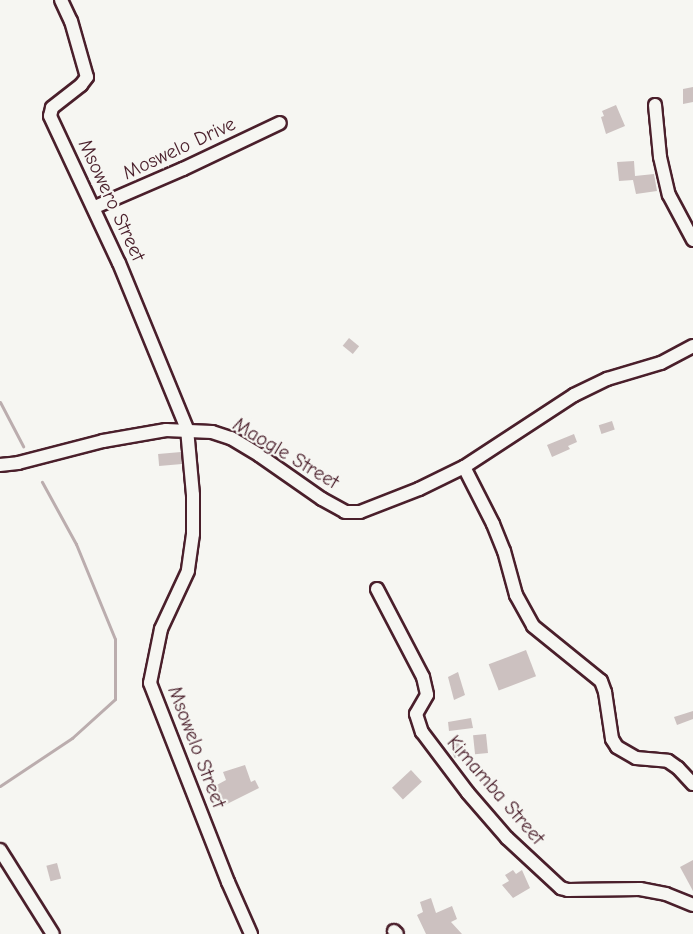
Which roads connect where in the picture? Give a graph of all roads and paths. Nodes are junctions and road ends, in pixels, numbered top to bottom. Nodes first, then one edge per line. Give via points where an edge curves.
1 (61, 0) edge
2 (655, 105) dead end
3 (280, 123) dead end
4 (95, 207) junction
5 (693, 240) edge
6 (693, 346) edge
7 (187, 429) junction
8 (0, 465) edge
9 (464, 467) junction
10 (377, 589) dead end
11 (693, 784) edge
12 (0, 850) edge
13 (693, 905) edge
14 (54, 934) edge
15 (251, 934) edge

1 - 4 street, Msowero Street via 87,77 52,108 50,116
2 - 5 street via 660,157 669,195
3 - 4 street, Moswelo Drive
4 - 7 street, Msowero Street
6 - 9 street, Maogle Street via 661,363 606,379 574,395
7 - 8 street, Maogle Street via 103,441
7 - 9 street, Maogle Street via 231,438 345,512 380,506
7 - 15 street, Msowelo Street via 193,505 188,571 161,629 150,682
9 - 11 street via 493,524 516,595 533,626 601,681 616,747 636,758 668,761
10 - 13 street, Kimamba Street via 423,677 427,695 416,714 422,732 507,838 561,888 640,889
12 - 14 street

